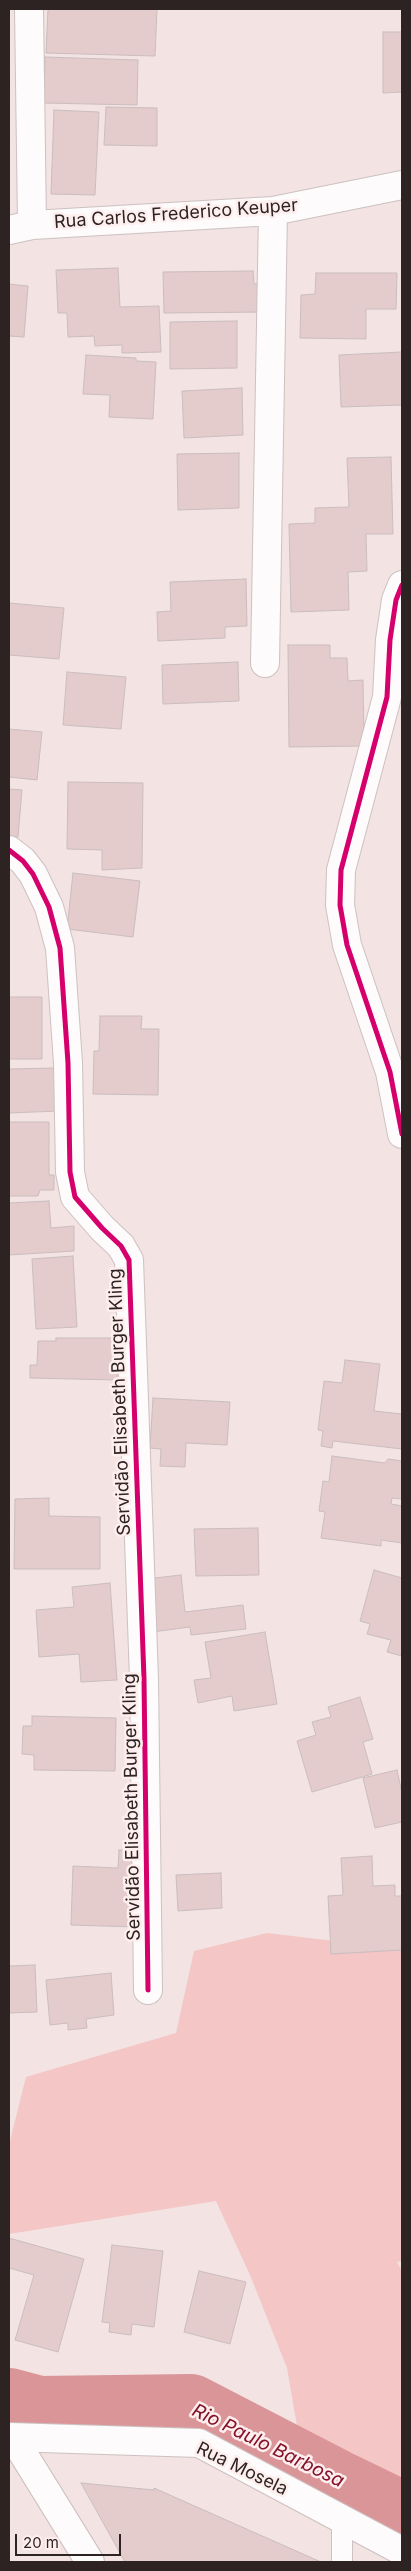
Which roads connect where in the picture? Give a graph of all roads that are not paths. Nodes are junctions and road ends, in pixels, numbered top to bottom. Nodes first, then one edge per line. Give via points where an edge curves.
1 (29, 9) edge
2 (402, 185) edge
3 (273, 211) junction
4 (20, 228) edge
5 (402, 585) edge
6 (265, 663) dead end
7 (9, 850) edge
8 (402, 1134) edge
9 (148, 1990) dead end
10 (12, 2438) edge
11 (342, 2520) junction
12 (402, 2551) edge
13 (90, 2562) edge
14 (342, 2562) edge

1 - 4 street
2 - 3 street, Rua Carlos Frederico Keuper
3 - 4 street, Rua Carlos Frederico Keuper
3 - 6 street
5 - 8 street via 396,600 390,640 387,697 342,870 340,905 347,945 390,1072
7 - 9 street, Servidão Elisabeth Burger Kling via 34,874 60,948 68,1062 70,1172 75,1196 121,1246 129,1260 144,1679
10 - 11 street, Rua Mosela via 199,2444
10 - 13 street
11 - 12 street, Rua Mosela
11 - 14 lane

